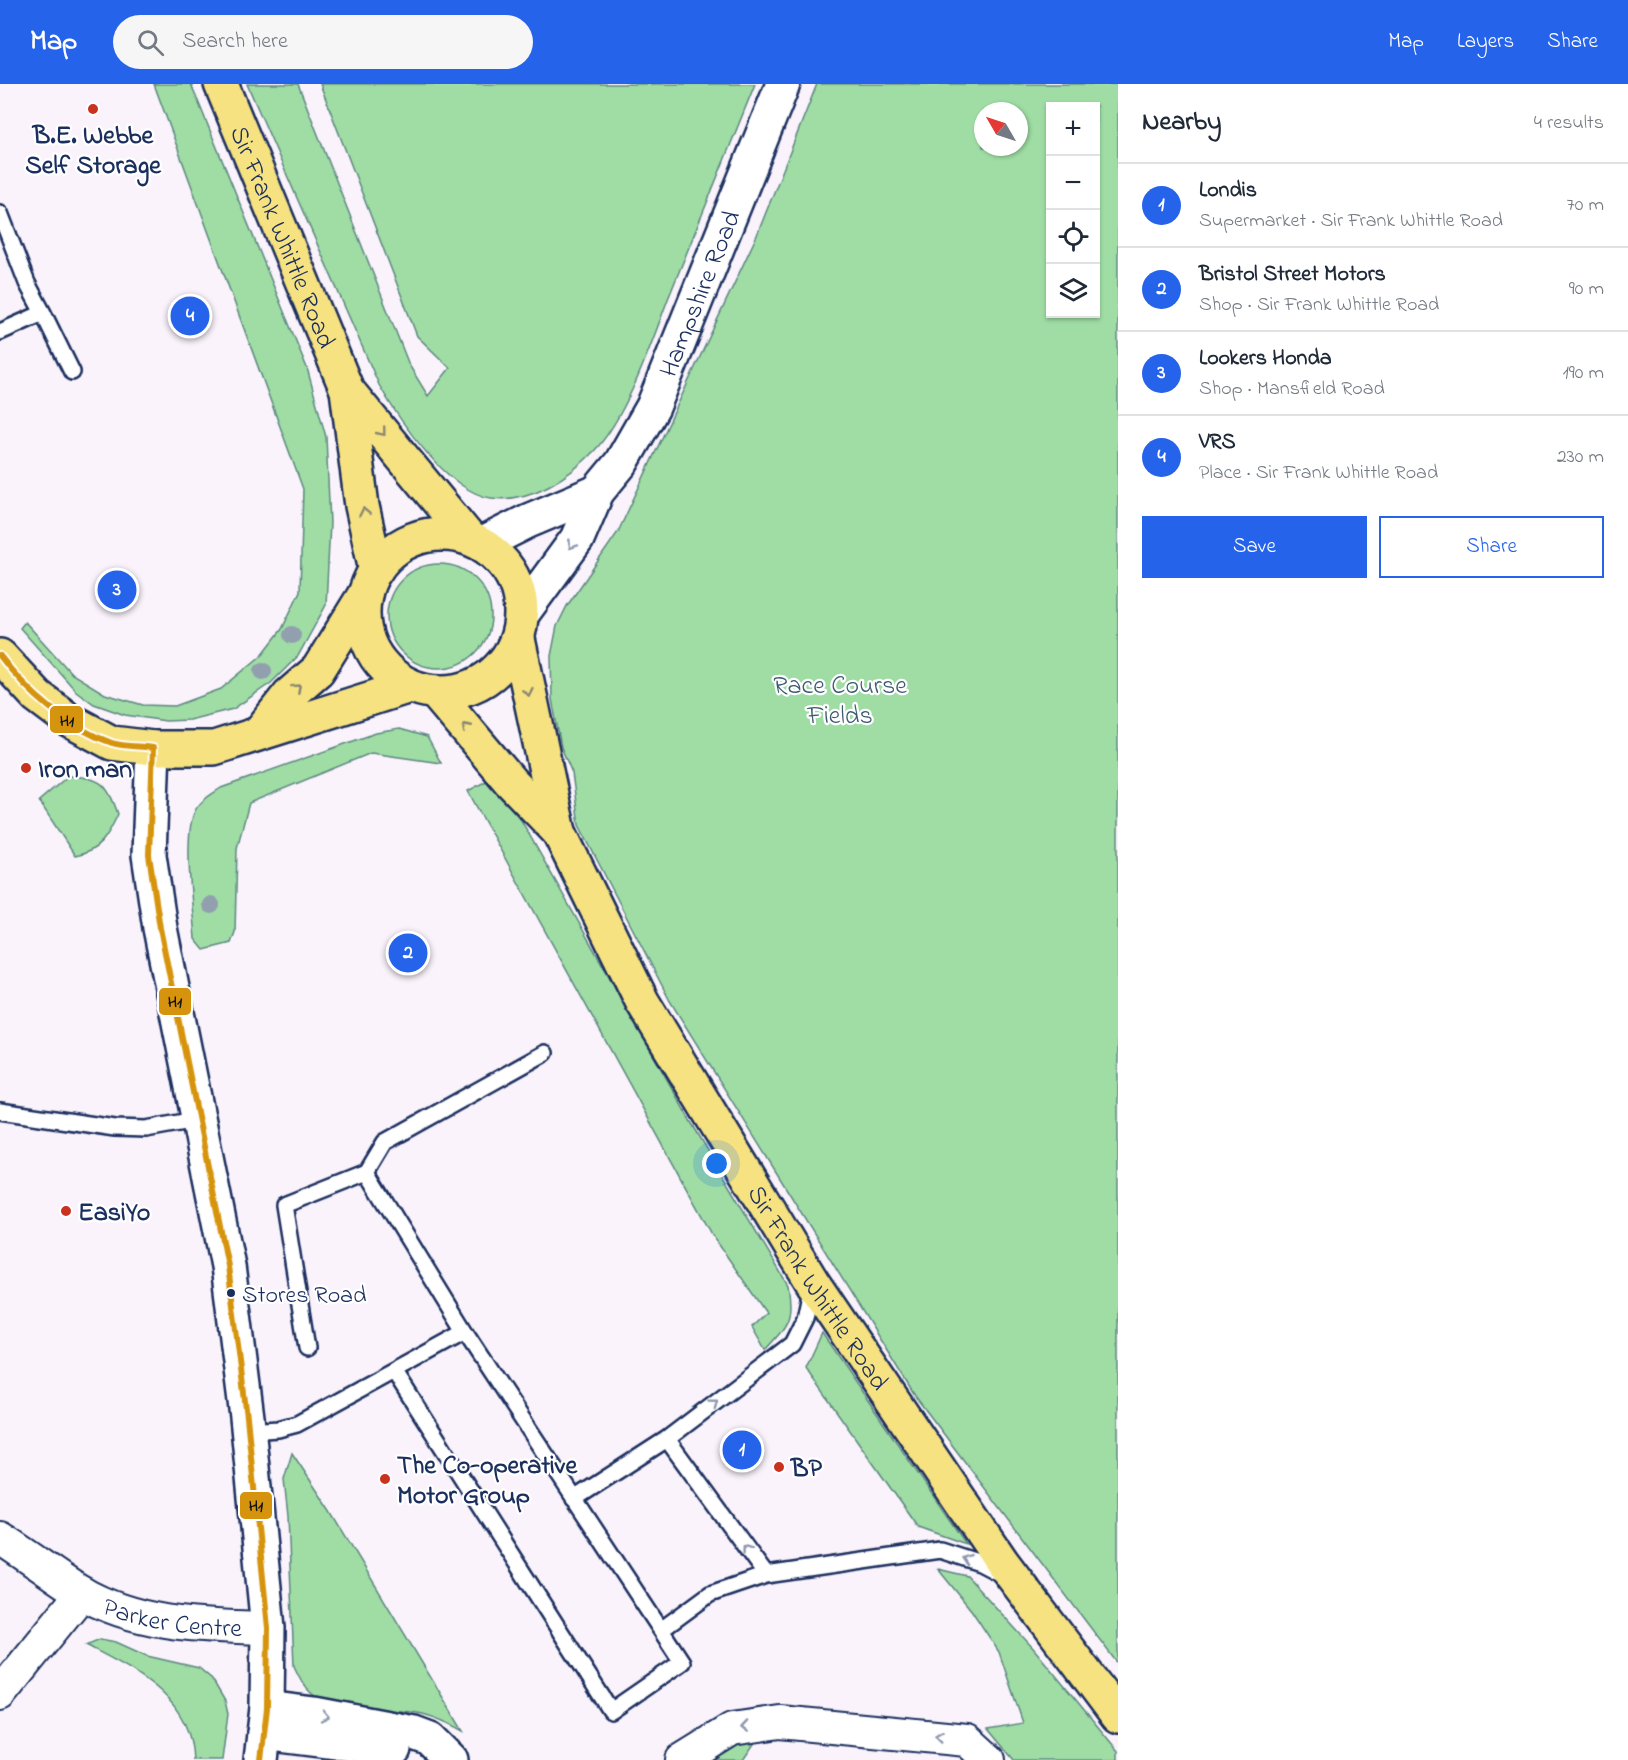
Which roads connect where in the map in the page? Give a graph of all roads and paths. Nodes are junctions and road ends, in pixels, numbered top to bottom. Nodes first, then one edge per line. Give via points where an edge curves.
1 (221, 84) edge
2 (783, 84) edge
3 (0, 213) edge
4 (43, 314) junction
5 (0, 332) edge
6 (72, 372) dead end
7 (347, 390) junction
8 (597, 492) junction
9 (475, 540) junction
10 (370, 582) junction
11 (520, 626) junction
12 (0, 656) edge
13 (422, 689) junction
14 (259, 733) junction
15 (153, 748) junction
16 (559, 832) junction
17 (546, 1053) dead end
18 (0, 1111) edge
19 (201, 1119) junction
20 (367, 1172) junction
21 (813, 1283) junction
22 (465, 1332) junction
23 (307, 1348) dead end
24 (394, 1371) junction
25 (249, 1431) junction
26 (667, 1438) junction
27 (574, 1499) junction
28 (0, 1538) edge
29 (766, 1575) junction
30 (1019, 1584) junction
31 (82, 1593) junction
32 (268, 1628) junction
33 (661, 1630) junction
34 (0, 1694) edge
35 (1118, 1716) edge
36 (264, 1734) edge
37 (361, 1754) edge
38 (447, 1756) edge
39 (682, 1760) edge
40 (989, 1760) edge

1 - 7 main road, Sir Frank Whittle Road
2 - 8 street, Hampshire Road via 653,407 621,463
3 - 4 lane
4 - 5 lane
4 - 6 lane
7 -> 9 main road, Sir Frank Whittle Road
10 -> 7 main road, Sir Frank Whittle Road
8 - 9 street, Hampshire Road
8 -> 11 street, Hampshire Road via 577,539
9 - 10 main road via 442,534 416,538 393,550
9 - 11 main road via 499,557 512,573 520,593
10 - 13 main road via 365,627 376,658 391,674
14 -> 10 main road via 289,695 318,670
11 - 13 main road via 505,663 485,680 461,691
11 -> 16 main road, Sir Frank Whittle Road
12 - 15 main road via 37,696 69,720 112,743
13 - 14 main road
16 -> 13 main road, Sir Frank Whittle Road
14 - 15 main road via 214,748
15 - 19 street via 149,855 160,928
16 - 21 main road, Sir Frank Whittle Road via 642,1001
17 - 20 lane via 385,1142
18 - 19 lane via 115,1128 146,1129
19 - 25 street via 228,1266
20 - 22 lane
20 - 23 lane via 284,1205
26 -> 21 lane via 792,1344 806,1318
21 - 30 main road, Sir Frank Whittle Road
22 - 24 lane
22 - 27 lane
24 - 25 lane via 297,1424
24 - 33 lane via 611,1711 682,1662
25 - 32 street
26 - 27 lane
29 -> 26 lane
27 - 33 lane
28 - 31 street, Parker Centre
30 -> 29 lane via 980,1563 940,1550
29 - 33 lane via 710,1594
30 - 35 main road, Sir Frank Whittle Road
31 - 32 street, Parker Centre via 142,1618 176,1624
31 - 34 street, Parker Centre
32 - 36 street
36 - 37 street
36 -> 38 street via 314,1714 414,1733 430,1739
37 - 38 street
40 -> 39 street via 967,1740 780,1722 732,1729

